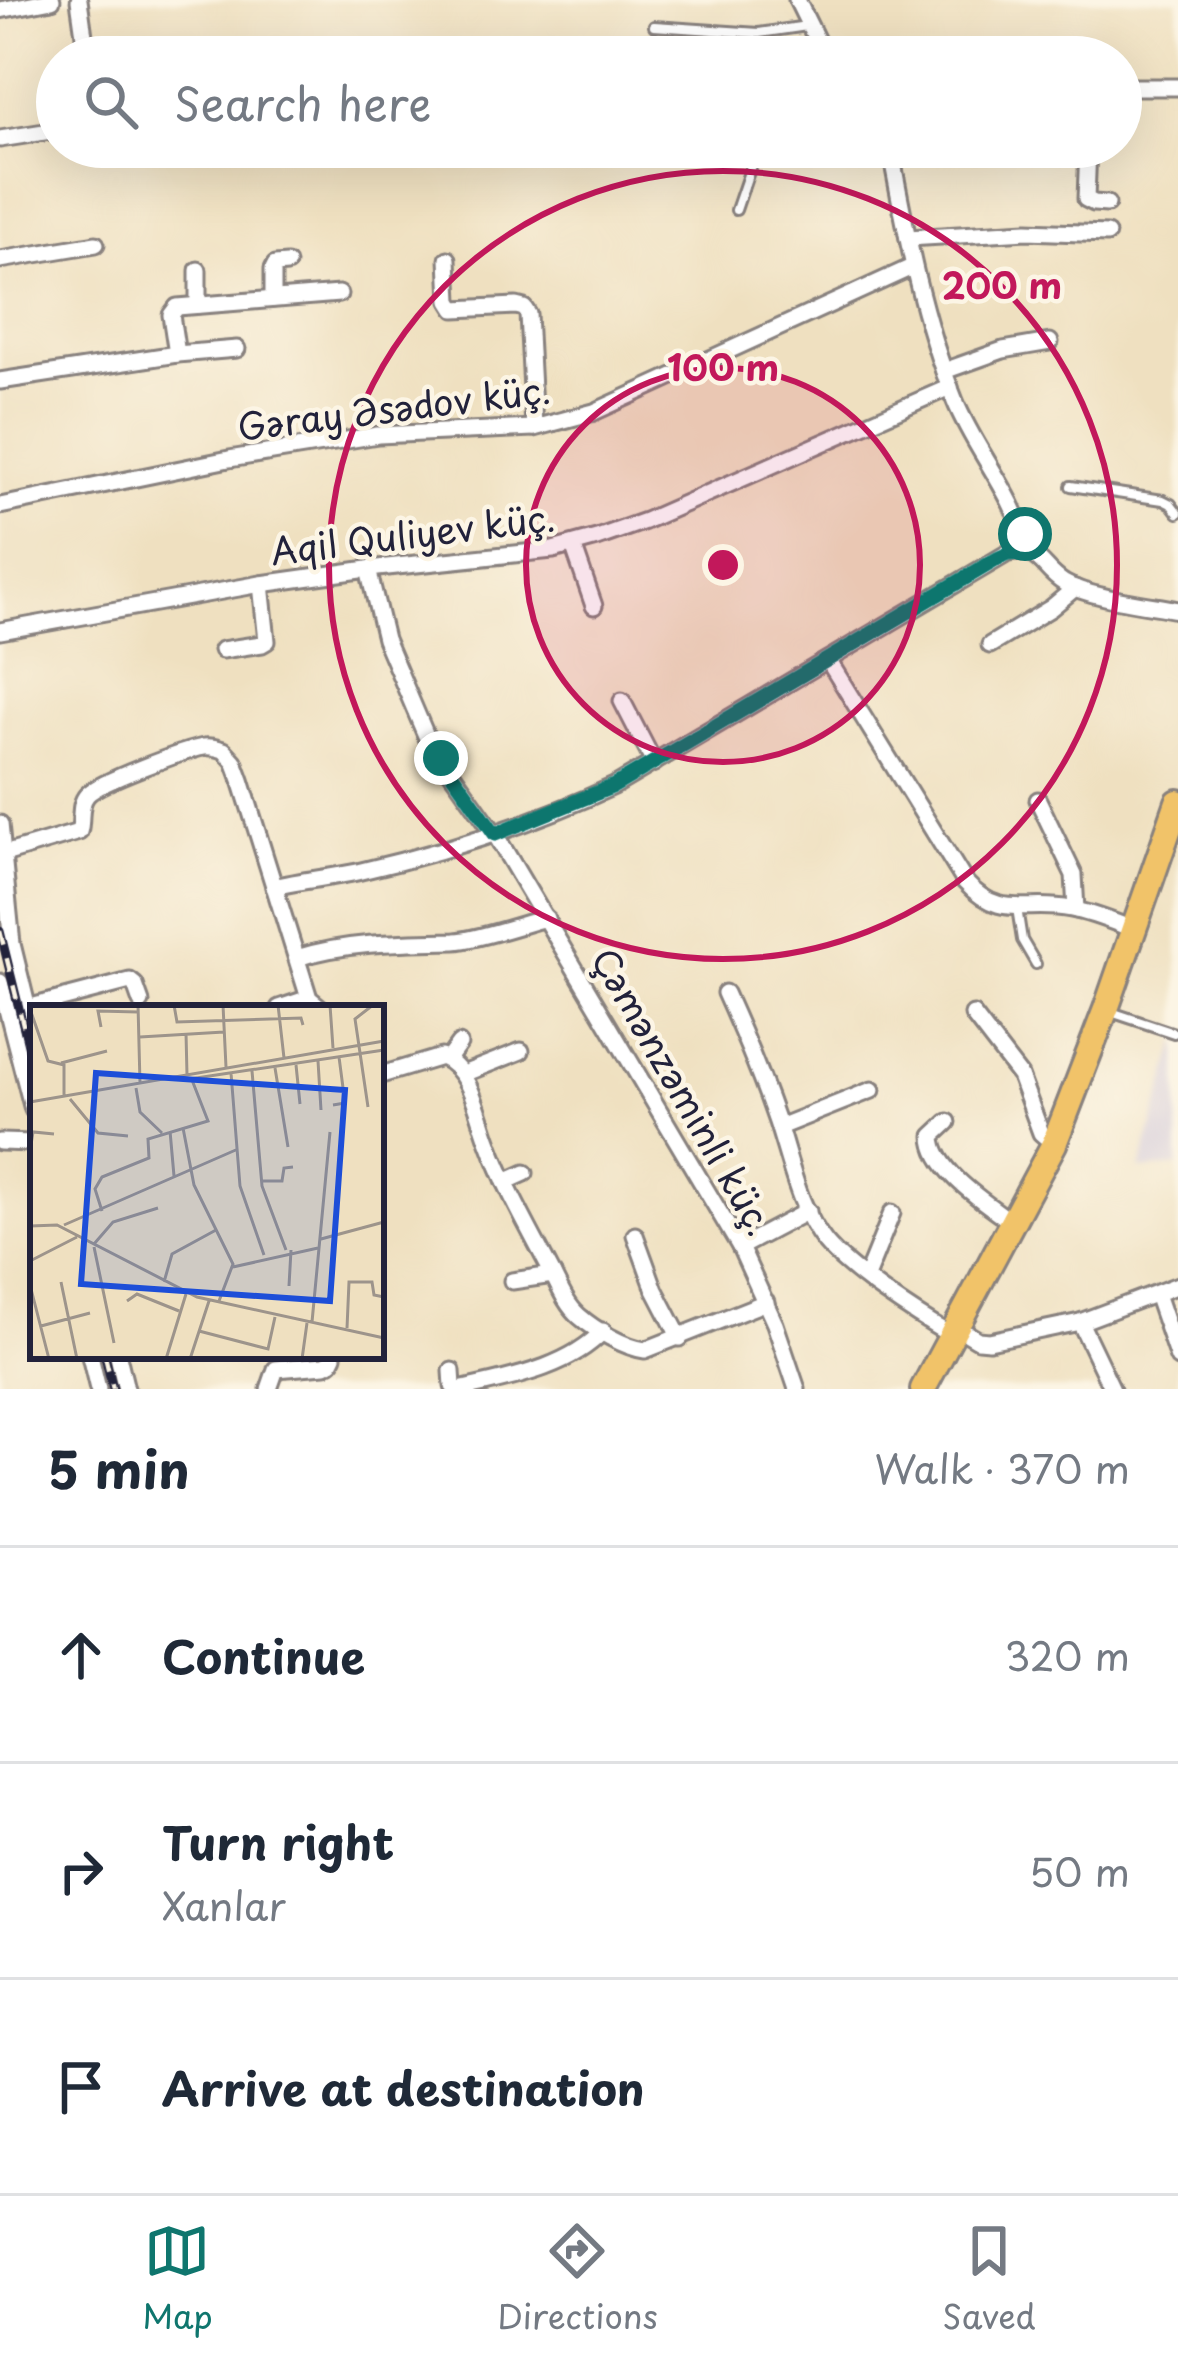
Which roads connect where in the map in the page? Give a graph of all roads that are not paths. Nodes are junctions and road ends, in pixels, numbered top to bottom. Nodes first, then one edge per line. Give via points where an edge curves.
1 (52, 0) edge
2 (79, 0) edge
3 (797, 0) edge
4 (0, 10) edge
5 (654, 26) dead end
6 (808, 26) junction
7 (84, 36) edge
8 (813, 36) edge
9 (1142, 87) edge
10 (1178, 87) edge
11 (36, 133) edge
12 (0, 139) edge
13 (750, 168) edge
14 (894, 168) edge
15 (1087, 168) edge
16 (1107, 204) dead end
17 (736, 210) dead end
18 (1107, 234) dead end
19 (908, 238) junction
20 (96, 244) dead end
21 (448, 259) dead end
22 (0, 260) edge
23 (286, 264) dead end
24 (912, 267) junction
25 (198, 270) dead end
26 (339, 295) dead end
27 (273, 299) junction
28 (198, 305) junction
29 (1050, 342) dead end
30 (237, 350) dead end
31 (177, 354) junction
32 (947, 379) junction
33 (0, 381) edge
34 (534, 428) junction
35 (1071, 485) dead end
36 (0, 506) edge
37 (1178, 513) edge
38 (573, 545) junction
39 (1028, 552) junction
40 (368, 569) junction
41 (261, 584) junction
42 (1075, 588) junction
43 (594, 606) dead end
44 (1178, 610) edge
45 (0, 631) edge
46 (990, 645) dead end
47 (222, 650) dead end
48 (828, 660) junction
49 (622, 701) dead end
50 (654, 763) junction
51 (1038, 800) dead end
52 (1178, 802) edge
53 (0, 824) edge
54 (495, 834) junction
55 (1178, 843) edge
56 (4, 854) junction
57 (274, 887) junction
58 (1017, 907) junction
59 (1076, 910) junction
60 (4, 917) edge
61 (546, 918) junction
62 (1135, 930) junction
63 (297, 958) junction
64 (1036, 964) dead end
65 (0, 982) edge
66 (725, 993) dead end
67 (141, 1002) dead end
68 (315, 1003) edge
69 (39, 1005) edge
70 (30, 1007) edge
71 (27, 1008) junction
72 (1118, 1014) junction
73 (974, 1015) dead end
74 (30, 1019) edge
75 (1174, 1033) dead end
76 (459, 1044) dead end
77 (9, 1050) edge
78 (521, 1052) dead end
79 (448, 1059) junction
80 (384, 1074) edge
81 (463, 1074) junction
82 (872, 1090) dead end
83 (30, 1102) edge
84 (948, 1122) dead end
85 (779, 1127) junction
86 (0, 1142) edge
87 (30, 1143) edge
88 (1054, 1144) junction
89 (525, 1173) dead end
90 (505, 1182) junction
91 (808, 1211) junction
92 (892, 1213) dead end
93 (1013, 1223) junction
94 (634, 1235) dead end
95 (740, 1247) junction
96 (553, 1275) junction
97 (866, 1277) junction
98 (512, 1280) dead end
99 (1178, 1285) edge
100 (1156, 1294) junction
101 (766, 1303) junction
102 (1080, 1322) junction
103 (603, 1331) junction
104 (960, 1335) junction
105 (680, 1338) junction
106 (1178, 1358) edge
107 (91, 1359) edge
108 (119, 1359) edge
109 (332, 1359) edge
110 (452, 1371) dead end
111 (98, 1389) edge
112 (126, 1389) edge
113 (269, 1389) edge
114 (460, 1389) edge
115 (797, 1389) edge
116 (923, 1389) edge
117 (939, 1389) edge
118 (1112, 1389) edge

1 - 4 street
2 - 7 street
3 - 6 street
5 - 6 lane via 759,33
6 - 8 street
9 - 10 street
11 - 12 street
13 - 17 lane
14 - 19 street
15 - 16 street via 1086,199
18 - 19 street
19 - 24 street
20 - 22 street
21 - 34 street via 455,309 516,306 528,314
23 - 27 street via 273,269
24 - 32 street
24 - 34 street, Gəray Əsədov küç. via 594,412
25 - 28 street
26 - 27 street
27 - 28 street
28 - 31 street via 172,310
29 - 32 street, Aqil Quliyev küç. via 1003,350
30 - 31 street
31 - 33 street
32 - 38 street, Aqil Quliyev küç.
32 - 39 street via 1020,520
34 - 36 street, Gəray Əsədov küç. via 378,435
35 - 37 lane via 1163,500
38 - 40 street, Aqil Quliyev küç.
38 - 43 street
39 - 42 street
39 - 48 street via 999,558
40 - 41 street, Aqil Quliyev küç.
40 - 54 street, Çəmənzəminli küç. via 385,639 427,738
41 - 45 street, Aqil Quliyev küç.
41 - 47 street via 267,641
42 - 44 street
42 - 46 street
48 - 50 street
48 - 58 street via 965,882 989,903
49 - 50 street
50 - 54 street
51 - 59 street via 1074,875
52 - 62 main road
53 - 56 street
54 - 57 street
54 - 61 street, Çəmənzəminli küç.
55 - 72 main road
56 - 57 street via 79,832 88,792 213,747 233,761
56 - 60 street
57 - 63 street
58 - 59 street
58 - 64 lane
59 - 62 street
60 - 71 street
61 - 63 street via 465,940
61 - 95 street, Çəmənzəminli küç.
62 - 88 main road
63 - 68 street
65 - 77 street
66 - 85 street
67 - 69 street via 130,982
70 - 71 street
71 - 74 street
72 - 75 lane
72 - 104 main road via 1069,1141
73 - 88 street via 1020,1076 1041,1133
76 - 79 street
77 - 83 street
78 - 81 street
79 - 80 street
79 - 81 street
81 - 90 street
82 - 85 street
84 - 93 street via 933,1145 958,1181
85 - 91 street
86 - 87 street
88 - 93 main road
89 - 90 street
90 - 96 street
91 - 95 street
91 - 97 street via 823,1239
92 - 97 street
93 - 104 main road
94 - 105 street
95 - 101 street, Çəmənzəminli küç.
96 - 98 street
96 - 103 street via 576,1313
97 - 104 street
99 - 100 street
100 - 102 street
100 - 106 street
101 - 105 street
101 - 115 street, Çəmənzəminli küç.
102 - 104 street via 989,1341
102 - 118 street
103 - 105 street via 645,1350
103 - 114 street via 538,1370
104 - 116 main road
104 - 117 main road
107 - 111 street
108 - 112 street
109 - 113 street via 276,1369
110 - 114 street

